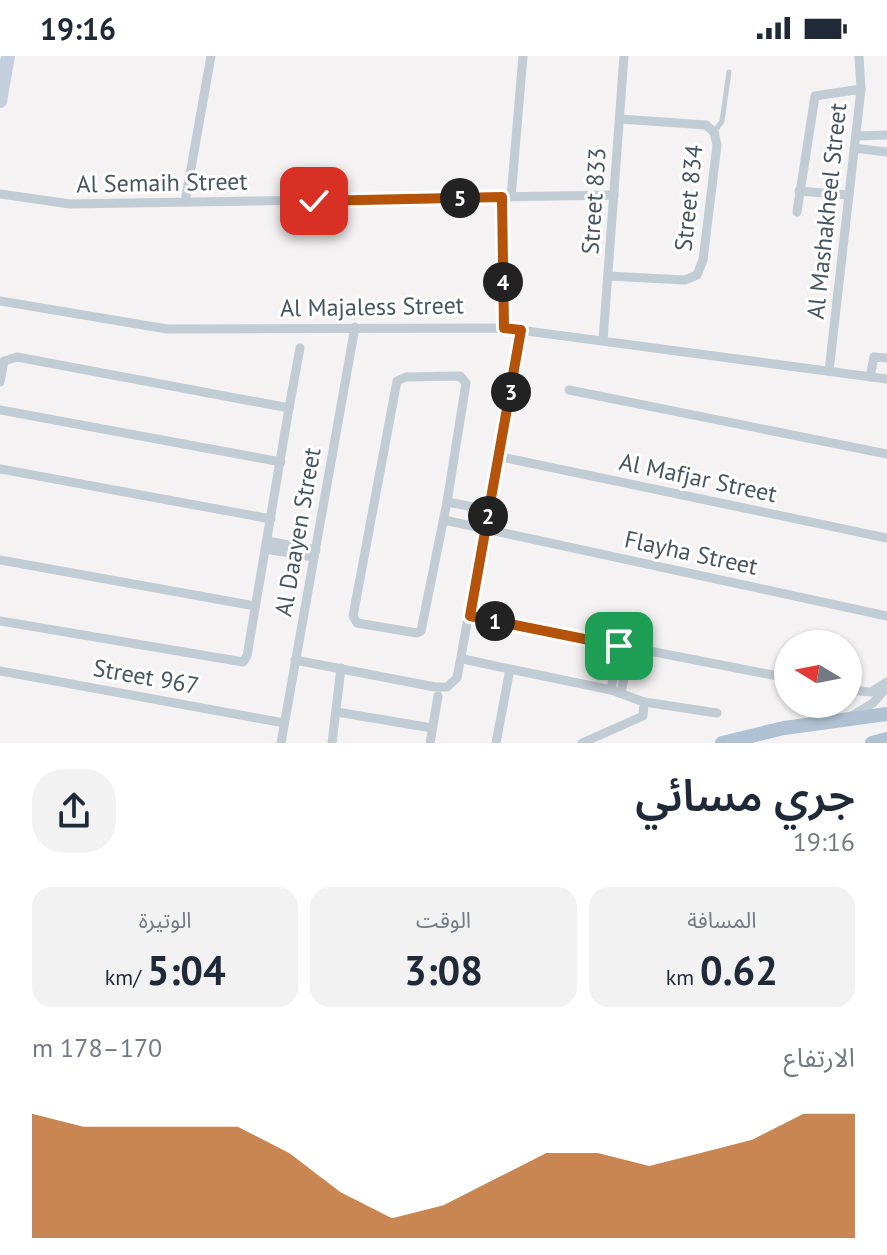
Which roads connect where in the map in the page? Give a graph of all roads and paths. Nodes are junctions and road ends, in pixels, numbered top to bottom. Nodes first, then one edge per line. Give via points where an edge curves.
1 (8, 56) edge
2 (211, 56) edge
3 (523, 56) edge
4 (859, 56) edge
5 (622, 59) edge
6 (729, 72) dead end
7 (2, 74) edge
8 (861, 89) junction
9 (0, 101) edge
10 (620, 119) junction
11 (714, 132) junction
12 (887, 135) edge
13 (856, 136) junction
14 (854, 148) junction
15 (887, 152) edge
16 (799, 191) junction
17 (0, 194) edge
18 (614, 195) junction
19 (849, 195) junction
20 (506, 197) junction
21 (185, 202) junction
22 (797, 212) dead end
23 (608, 276) junction
24 (0, 301) edge
25 (355, 327) junction
26 (504, 328) junction
27 (521, 330) junction
28 (603, 340) junction
29 (300, 348) dead end
30 (887, 358) edge
31 (829, 371) junction
32 (870, 377) junction
33 (887, 379) edge
34 (0, 382) edge
35 (569, 390) dead end
36 (289, 408) junction
37 (0, 410) edge
38 (887, 454) edge
39 (501, 457) junction
40 (281, 462) junction
41 (0, 469) edge
42 (447, 502) junction
43 (489, 510) junction
44 (271, 519) junction
45 (444, 520) junction
46 (486, 529) junction
47 (887, 538) edge
48 (266, 545) junction
49 (315, 553) junction
50 (0, 560) edge
51 (255, 606) junction
52 (470, 616) junction
53 (887, 616) edge
54 (0, 621) edge
55 (619, 646) junction
56 (630, 648) junction
57 (463, 659) junction
58 (295, 660) junction
59 (344, 669) junction
60 (510, 669) junction
61 (0, 671) edge
62 (774, 675) edge
63 (887, 685) edge
64 (862, 691) edge
65 (616, 692) junction
66 (438, 696) dead end
67 (644, 702) junction
68 (862, 710) edge
69 (337, 712) junction
70 (717, 713) dead end
71 (887, 714) edge
72 (862, 716) edge
73 (846, 718) edge
74 (284, 723) junction
75 (432, 728) junction
76 (887, 739) edge
77 (281, 743) edge
78 (332, 743) edge
79 (430, 743) edge
80 (496, 743) edge
81 (582, 743) edge
82 (722, 743) edge
83 (872, 743) edge

1 - 7 street
2 - 21 street
3 - 20 street
4 - 8 street, Al Mashakheel Street
5 - 10 street, Street 833
6 - 11 lane via 722,121
7 - 9 street
8 - 13 street, Al Mashakheel Street
8 - 16 street via 815,96
10 - 11 street, Street 834 via 701,124
10 - 18 street, Street 833
11 - 23 street, Street 834 via 717,145 697,275 685,280
12 - 13 street
13 - 14 street, Al Mashakheel Street
14 - 15 street
14 - 19 street, Al Mashakheel Street
16 - 19 street
16 - 22 street
17 - 21 street, Al Semaih Street via 70,204
18 - 20 street, Al Semaih Street
18 - 23 street, Street 833
19 - 31 street, Al Mashakheel Street
20 - 21 street, Al Semaih Street
20 - 26 lane
23 - 28 street, Street 833
24 - 25 street, Al Majaless Street via 167,329
25 - 26 street, Al Majaless Street
25 - 49 street, Al Daayen Street
26 - 27 street, Al Majaless Street
27 - 28 street, Al Majaless Street
27 - 39 street
28 - 31 street, Al Majaless Street
29 - 36 street
30 - 32 street via 874,357
31 - 32 street, Al Majaless Street
32 - 33 street, Al Majaless Street
34 - 36 street via 4,361 17,357
35 - 38 street
36 - 40 street
37 - 40 street
39 - 43 street
39 - 47 street, Al Mafjar Street
40 - 44 street
41 - 44 street
42 - 43 street
42 - 45 street
42 - 45 street via 466,379 402,377 396,384 355,621 421,631
43 - 46 street
44 - 48 street
45 - 46 street, Flayha Street
46 - 52 street
46 - 53 street, Flayha Street
48 - 49 street
48 - 51 street
49 - 58 street, Al Daayen Street
50 - 51 street
51 - 54 street via 247,656 236,663
52 - 55 street
52 - 57 street
55 - 56 street
55 - 65 street
56 - 62 street
56 - 65 street
57 - 59 street via 457,678 447,687
57 - 60 street
58 - 59 street
58 - 74 street, Al Daayen Street
59 - 69 street
60 - 65 street
60 - 80 street
61 - 74 street, Street 967
63 - 64 street
63 - 68 street
65 - 67 street
66 - 75 street
67 - 70 street
67 - 81 street via 643,716
69 - 75 street
69 - 78 street
71 - 72 main road
73 - 82 main road
74 - 77 street, Al Daayen Street
75 - 79 street
76 - 83 main road

